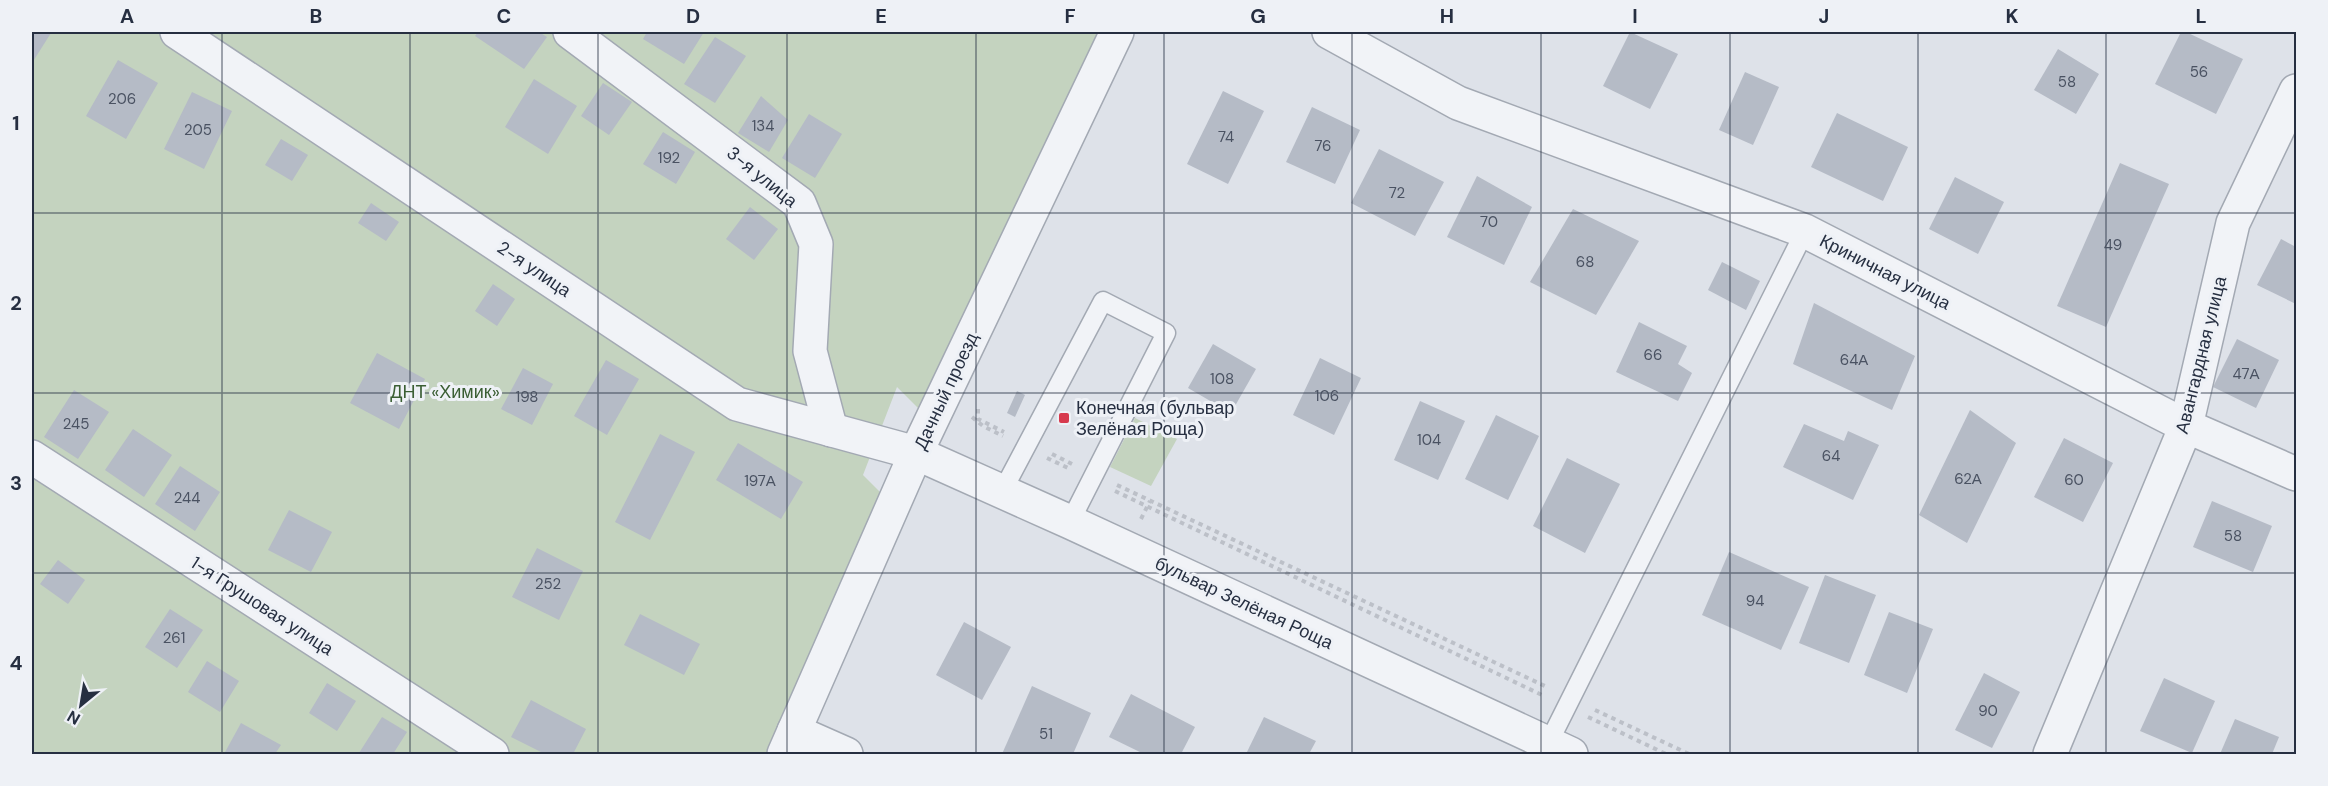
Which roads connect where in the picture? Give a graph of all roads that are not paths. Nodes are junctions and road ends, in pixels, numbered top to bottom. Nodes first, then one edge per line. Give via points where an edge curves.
1 (177, 32) edge
2 (570, 32) edge
3 (1117, 32) edge
4 (1329, 32) edge
5 (2296, 91) edge
6 (1805, 231) junction
7 (2186, 426) junction
8 (831, 430) junction
9 (916, 453) junction
10 (32, 457) edge
11 (2296, 474) edge
12 (1002, 492) junction
13 (1070, 522) junction
14 (789, 743) edge
15 (1559, 749) edge
16 (492, 754) edge
17 (846, 754) edge
18 (2050, 754) edge

1 - 8 street, 2-я улица via 737,404
2 - 8 street, 3-я улица via 799,203 816,244 810,351
3 - 9 street, Дачный проезд
4 - 6 street, Криничная улица via 1458,103
5 - 7 street, Авангардная улица via 2233,223
6 - 7 street, Криничная улица
6 - 15 lane via 1569,703
7 - 11 street, Криничная улица
7 - 18 street, Авангардная улица
8 - 9 street, 2-я улица
9 - 12 street, бульвар Зелёная Роща
9 - 14 street, Дачный проезд
10 - 16 street, 1-я Грушовая улица
12 - 13 street, бульвар Зелёная Роща
12 - 13 lane via 1103,301 1166,333
13 - 15 street, бульвар Зелёная Роща
14 - 17 street

